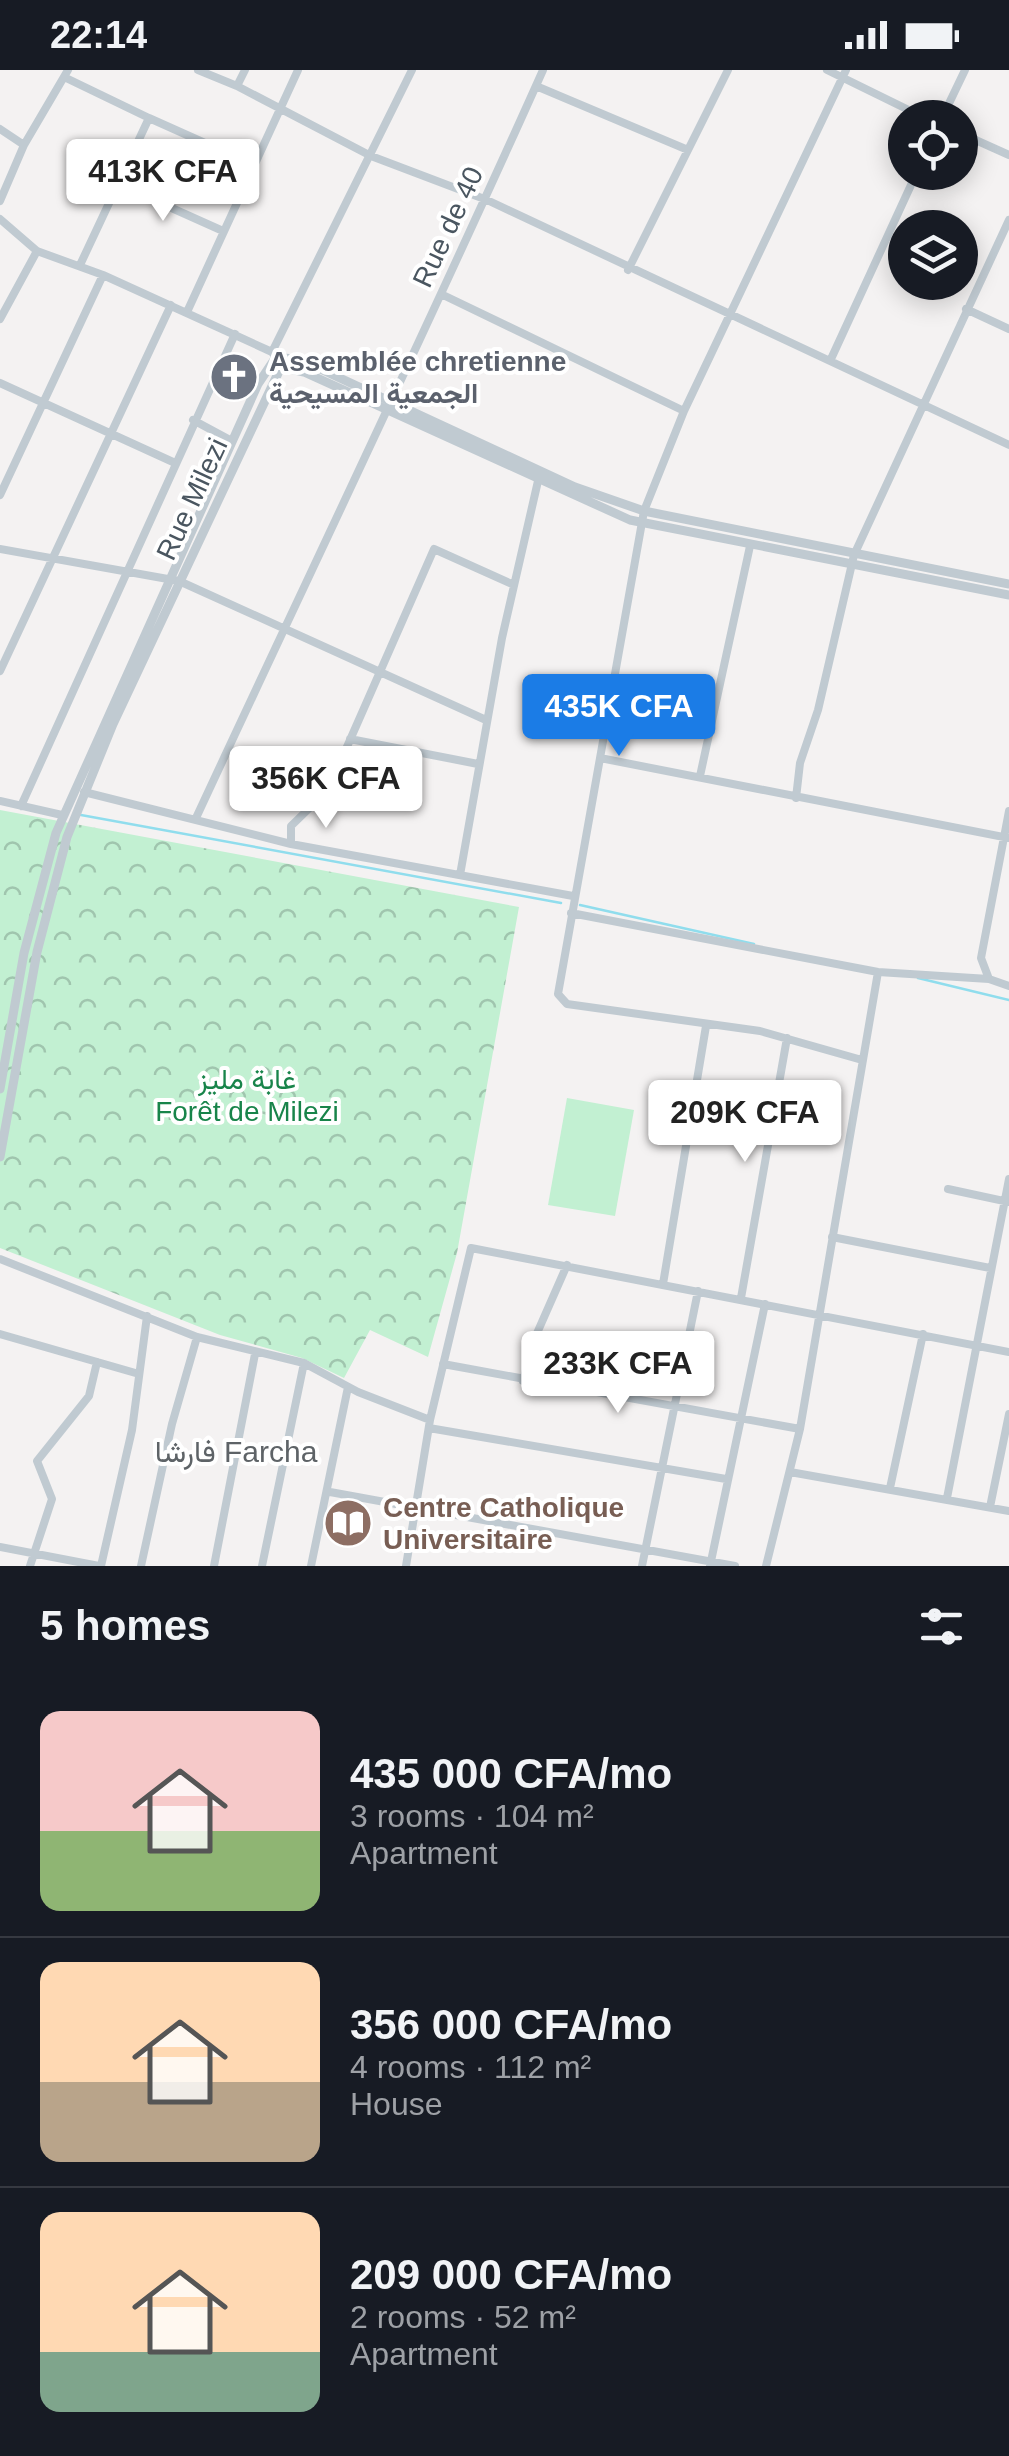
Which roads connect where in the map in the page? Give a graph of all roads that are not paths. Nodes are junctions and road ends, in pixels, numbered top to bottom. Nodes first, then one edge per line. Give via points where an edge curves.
1 (198, 70) edge
2 (244, 70) edge
3 (298, 70) edge
4 (412, 70) edge
5 (543, 70) edge
6 (728, 70) edge
7 (827, 70) edge
8 (965, 70) edge
9 (66, 72) edge
10 (844, 74) edge
11 (236, 86) junction
12 (536, 86) junction
13 (892, 100) edge
14 (951, 100) edge
15 (281, 106) junction
16 (149, 118) junction
17 (0, 130) edge
18 (978, 141) edge
19 (24, 146) junction
20 (688, 150) junction
21 (1009, 154) edge
22 (371, 156) junction
23 (254, 166) junction
24 (118, 184) junction
25 (909, 190) edge
26 (0, 200) edge
27 (487, 200) junction
28 (0, 219) edge
29 (1009, 220) edge
30 (223, 231) junction
31 (37, 251) junction
32 (80, 266) junction
33 (628, 270) junction
34 (104, 275) junction
35 (441, 294) junction
36 (171, 305) junction
37 (966, 309) junction
38 (187, 312) junction
39 (728, 314) junction
40 (0, 319) edge
41 (1009, 329) edge
42 (235, 334) junction
43 (831, 358) junction
44 (276, 359) junction
45 (0, 383) edge
46 (43, 403) junction
47 (924, 404) junction
48 (387, 405) junction
49 (684, 410) junction
50 (193, 420) junction
51 (109, 433) junction
52 (232, 442) junction
53 (1009, 445) edge
54 (173, 462) junction
55 (538, 481) junction
56 (0, 496) edge
57 (644, 511) junction
58 (644, 523) junction
59 (750, 546) junction
60 (0, 549) edge
61 (53, 558) junction
62 (853, 560) junction
63 (124, 570) junction
64 (174, 580) junction
65 (1009, 584) edge
66 (514, 585) junction
67 (1009, 595) edge
68 (285, 628) junction
69 (0, 671) edge
70 (379, 673) junction
71 (486, 720) junction
72 (350, 739) junction
73 (600, 758) junction
74 (478, 764) junction
75 (700, 776) junction
76 (79, 791) junction
77 (796, 798) junction
78 (0, 801) edge
79 (21, 806) junction
80 (1009, 811) edge
81 (62, 815) junction
82 (196, 818) junction
83 (1006, 838) edge
84 (290, 844) junction
85 (460, 875) junction
86 (996, 876) junction
87 (1009, 878) edge
88 (573, 896) junction
89 (571, 912) junction
90 (878, 972) junction
91 (989, 979) junction
92 (1009, 986) edge
93 (706, 1026) junction
94 (0, 1034) edge
95 (787, 1038) junction
96 (7, 1049) junction
97 (862, 1060) junction
98 (0, 1089) edge
99 (0, 1156) edge
100 (1009, 1179) edge
101 (948, 1188) dead end
102 (1007, 1202) edge
103 (832, 1236) junction
104 (0, 1259) edge
105 (566, 1264) junction
106 (990, 1268) junction
107 (663, 1284) junction
108 (698, 1291) junction
109 (741, 1298) junction
110 (765, 1304) junction
111 (818, 1314) junction
112 (147, 1316) junction
113 (0, 1334) edge
114 (923, 1334) junction
115 (197, 1337) junction
116 (978, 1346) junction
117 (1009, 1352) edge
118 (255, 1354) junction
119 (97, 1362) junction
120 (304, 1363) junction
121 (443, 1364) junction
122 (139, 1374) junction
123 (523, 1382) junction
124 (348, 1387) junction
125 (674, 1406) junction
126 (1009, 1414) edge
127 (742, 1418) junction
128 (429, 1424) junction
129 (800, 1428) junction
130 (661, 1469) junction
131 (790, 1472) junction
132 (726, 1479) junction
133 (890, 1488) junction
134 (330, 1492) junction
135 (947, 1498) junction
136 (990, 1506) junction
137 (416, 1510) junction
138 (1009, 1511) edge
139 (0, 1546) edge
140 (646, 1548) junction
141 (32, 1553) junction
142 (711, 1563) edge
143 (30, 1566) edge
144 (100, 1566) edge
145 (141, 1566) edge
146 (214, 1566) edge
147 (262, 1566) edge
148 (312, 1566) edge
149 (406, 1566) edge
150 (642, 1566) edge
151 (735, 1566) edge
152 (766, 1566) edge

1 - 11 street
2 - 11 street
3 - 15 street
4 - 22 street
5 - 12 street, Rue de 40
6 - 20 street
7 - 10 street
8 - 14 street
9 - 16 street
9 - 19 street
10 - 13 street
10 - 39 street
11 - 15 street
12 - 20 street
12 - 27 street, Rue de 40
15 - 22 street
15 - 23 street
16 - 23 street
16 - 24 street
17 - 19 street
18 - 21 street
19 - 26 street
20 - 33 street
22 - 27 street
22 - 44 street
23 - 30 street
24 - 30 street
24 - 32 street
25 - 43 street
27 - 33 street
27 - 35 street, Rue de 40
28 - 31 street
29 - 37 street
30 - 38 street
31 - 32 street
31 - 40 street
32 - 34 street
33 - 39 street
34 - 36 street
34 - 46 street
35 - 48 street, Rue de 40
35 - 49 street
36 - 38 street
36 - 51 street
37 - 41 street
37 - 47 street
38 - 42 street
39 - 43 street
39 - 49 street
42 - 44 street
42 - 50 street
43 - 47 street
44 - 48 street via 301,360
44 - 52 street, Rue Milezi
44 - 64 street, Rue Milezi
45 - 46 street
46 - 51 street
46 - 56 street
47 - 53 street
47 - 62 street
48 - 55 street
48 - 57 street
48 - 68 street, Rue de 40
49 - 57 street
50 - 52 street
50 - 54 street
51 - 54 street
51 - 61 street
52 - 64 street, Rue Milezi
54 - 63 street
55 - 58 street
55 - 66 street
57 - 58 street
57 - 62 street
58 - 59 street
58 - 73 street
59 - 62 street
59 - 75 street
60 - 61 street
61 - 63 street
61 - 69 street
62 - 65 street
62 - 67 street
62 - 77 street
63 - 64 street
63 - 79 street
64 - 68 street
64 - 76 street, Rue Milezi
66 - 70 street via 434,549
66 - 71 street
68 - 70 street
68 - 82 street, Rue de 40
70 - 71 street
70 - 72 street
71 - 74 street
72 - 74 street
72 - 84 street via 323,800 291,826
73 - 75 street
73 - 88 street
74 - 85 street
75 - 77 street
76 - 81 street, Rue Milezi
76 - 82 street
76 - 99 street, Rue Milezi via 51,891
77 - 83 street
78 - 79 street
79 - 81 street
80 - 83 street
81 - 96 street, Rue Milezi
82 - 84 street
83 - 86 street
84 - 85 street
85 - 88 street
86 - 87 street
86 - 91 street via 981,958
88 - 89 street
89 - 90 street
89 - 93 street via 561,1000
90 - 91 street
90 - 97 street
91 - 92 street
93 - 95 street
93 - 107 street
94 - 96 street
95 - 97 street
95 - 109 street
96 - 98 street, Rue Milezi
97 - 103 street
100 - 102 street
101 - 102 street
102 - 106 street
103 - 106 street
103 - 111 street
104 - 112 street
105 - 107 street
105 - 121 street via 471,1248
105 - 123 street
106 - 116 street
107 - 108 street
108 - 109 street
108 - 125 street
109 - 110 street
110 - 111 street
110 - 127 street
111 - 114 street
111 - 129 street
112 - 115 street
112 - 122 street
113 - 119 street
114 - 116 street
114 - 133 street
115 - 118 street
115 - 145 street
116 - 117 street
116 - 135 street
118 - 120 street
118 - 146 street
119 - 122 street
119 - 141 street via 88,1396 36,1461 52,1499
120 - 124 street
120 - 147 street
121 - 123 street
121 - 128 street
122 - 144 street
123 - 125 street
124 - 128 street
124 - 134 street
125 - 127 street
125 - 130 street
126 - 136 street
127 - 129 street
127 - 132 street
128 - 130 street
128 - 137 street
129 - 131 street
130 - 132 street
130 - 140 street
131 - 133 street
131 - 152 street
132 - 142 street
133 - 135 street
134 - 137 street
134 - 148 street
135 - 136 street
136 - 138 street
137 - 140 street
137 - 149 street
139 - 141 street
140 - 142 street
140 - 150 street
141 - 143 street
141 - 144 street
142 - 151 street

